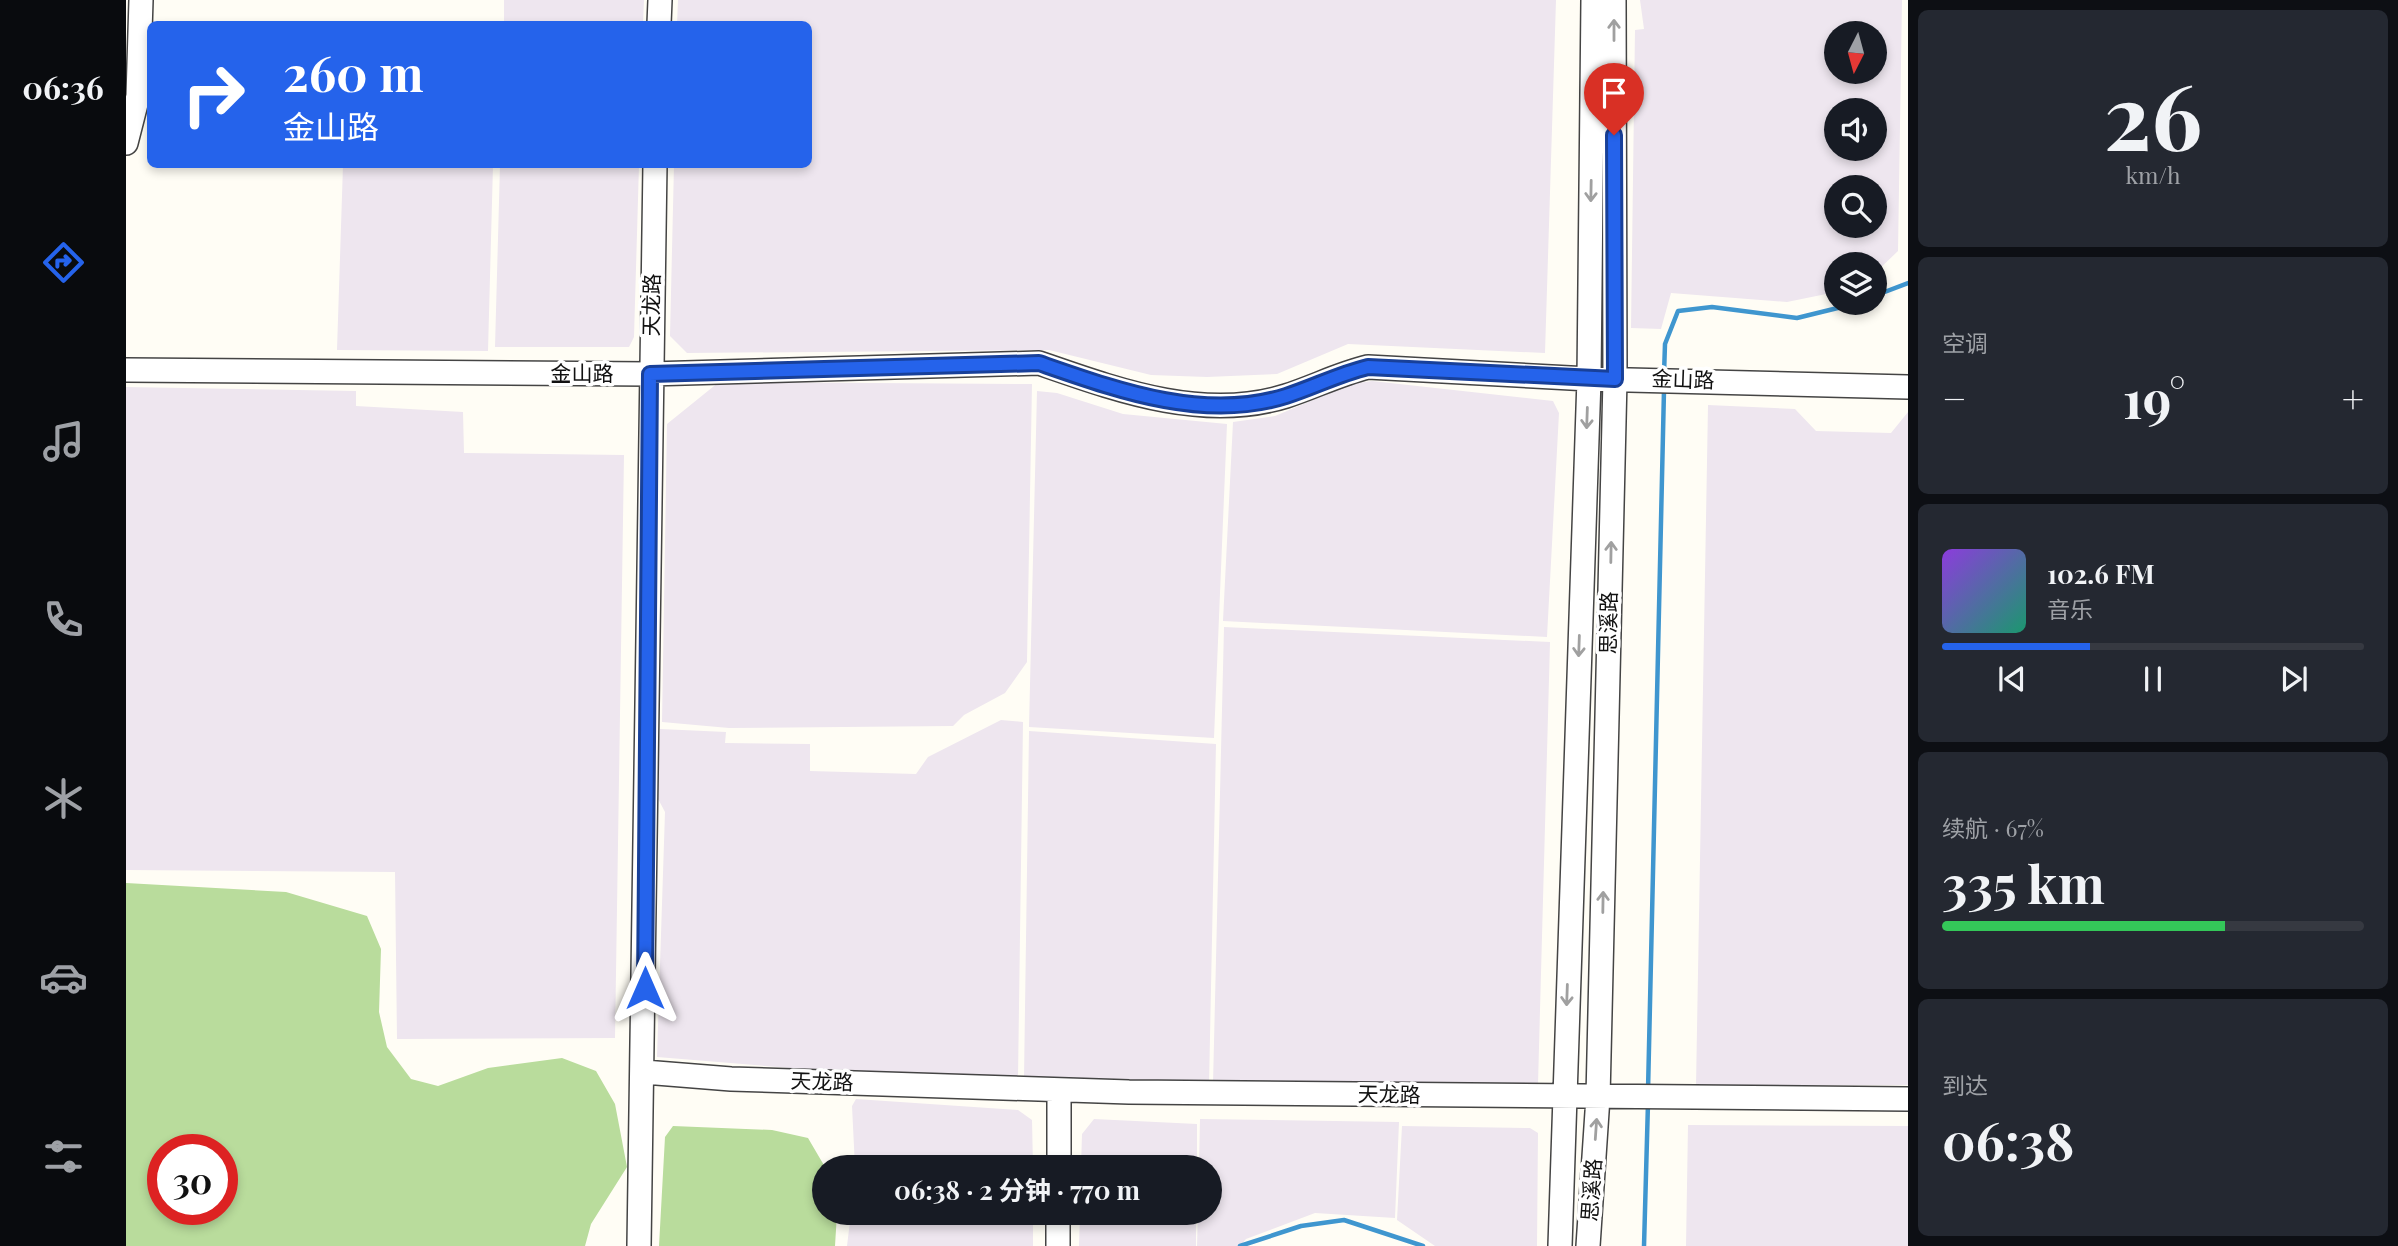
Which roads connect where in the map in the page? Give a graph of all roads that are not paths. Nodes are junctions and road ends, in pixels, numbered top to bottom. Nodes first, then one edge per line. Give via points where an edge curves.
1 (141, 0) edge
2 (660, 0) edge
3 (1592, 0) edge
4 (1614, 0) edge
5 (659, 21) edge
6 (126, 143) edge
7 (655, 168) edge
8 (126, 370) edge
9 (650, 374) junction
10 (1588, 379) junction
11 (1615, 379) junction
12 (1908, 387) edge
13 (644, 1072) junction
14 (1059, 1090) junction
15 (1564, 1097) junction
16 (1598, 1097) junction
17 (1908, 1099) edge
18 (1059, 1155) edge
19 (1058, 1225) edge
20 (639, 1246) edge
21 (1058, 1246) edge
22 (1560, 1246) edge
23 (1588, 1246) edge

1 - 6 street via 138,96
2 - 5 street
3 -> 10 street, 思溪路
11 -> 4 street, 思溪路
7 - 9 street, 天龙路
8 - 9 street, 金山路
9 - 10 street, 金山路 via 1039,363 1164,401 1228,406 1286,396 1368,367
9 - 13 street, 天龙路
10 - 11 street, 金山路
10 -> 15 street, 思溪路
11 - 12 street, 金山路
16 -> 11 street, 思溪路
13 - 14 street, 天龙路
13 - 20 street
14 - 15 street, 天龙路
14 - 18 street
15 - 16 street, 天龙路
15 - 22 street, 思溪路
16 - 17 street, 天龙路
23 -> 16 street, 思溪路
19 - 21 street

